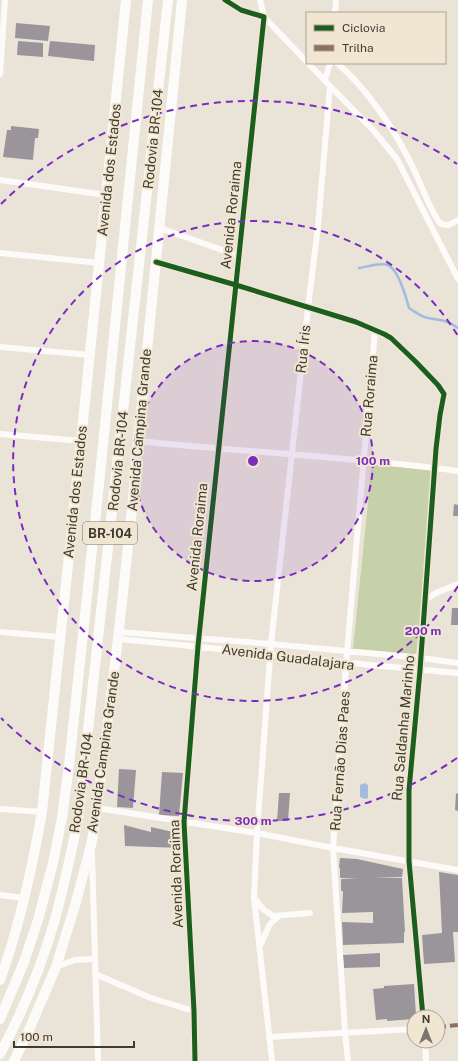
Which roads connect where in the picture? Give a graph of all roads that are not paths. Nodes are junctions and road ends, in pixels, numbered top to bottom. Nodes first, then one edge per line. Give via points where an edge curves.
1 (5, 0) edge
2 (126, 0) edge
3 (148, 0) edge
4 (168, 0) edge
5 (182, 0) edge
6 (225, 0) edge
7 (260, 0) edge
8 (336, 0) edge
9 (335, 12) edge
10 (264, 18) junction
11 (306, 60) edge
12 (310, 64) edge
13 (330, 64) edge
14 (338, 64) edge
15 (0, 74) edge
16 (325, 80) junction
17 (330, 86) junction
18 (0, 180) edge
19 (106, 195) junction
20 (458, 220) edge
21 (160, 228) junction
22 (0, 253) edge
23 (239, 256) junction
24 (156, 262) junction
25 (100, 263) junction
26 (458, 279) edge
27 (236, 285) junction
28 (308, 308) junction
29 (375, 331) junction
30 (0, 347) edge
31 (90, 354) junction
32 (0, 434) edge
33 (81, 441) junction
34 (138, 441) junction
35 (219, 449) junction
36 (292, 455) junction
37 (363, 461) junction
38 (435, 468) junction
39 (458, 471) edge
40 (458, 584) edge
41 (425, 600) junction
42 (0, 632) edge
43 (119, 635) junction
44 (60, 637) junction
45 (199, 638) junction
46 (271, 644) junction
47 (198, 646) junction
48 (348, 652) junction
49 (270, 655) junction
50 (421, 658) junction
51 (458, 663) edge
52 (347, 664) junction
53 (420, 670) junction
54 (458, 673) edge
55 (97, 808) junction
56 (0, 809) edge
57 (42, 812) junction
58 (184, 822) junction
59 (257, 833) junction
60 (92, 841) junction
61 (334, 848) junction
62 (410, 861) junction
63 (458, 870) edge
64 (0, 895) edge
65 (25, 898) junction
66 (254, 898) junction
67 (310, 913) dead end
68 (279, 916) junction
69 (259, 947) junction
70 (94, 959) junction
71 (56, 967) junction
72 (94, 974) junction
73 (0, 979) edge
74 (422, 1009) edge
75 (194, 1011) junction
76 (0, 1019) edge
77 (406, 1029) edge
78 (345, 1032) junction
79 (269, 1037) junction
80 (425, 1049) edge
81 (0, 1054) edge
82 (14, 1061) edge
83 (98, 1061) edge
84 (195, 1061) edge
85 (272, 1061) edge
86 (348, 1061) edge
87 (426, 1061) edge

1 - 15 street
2 - 19 main road, Avenida dos Estados
3 - 76 main road, Rodovia BR-104 / BR-104 via 98,502 62,818 38,920
4 - 81 main road, Rodovia BR-104 / BR-104 via 78,821 55,919 44,952 26,999
5 - 21 main road, Avenida Campina Grande
6 - 10 street via 241,10
7 - 10 street
8 - 9 street
10 - 11 street
10 - 23 street, Avenida Roraima
12 - 16 street
13 - 16 street
14 - 20 street via 365,91 392,130 439,222 446,225
16 - 17 street
17 - 26 street via 374,131 396,159
17 - 28 street, Rua Íris
18 - 19 street
19 - 25 main road, Avenida dos Estados
21 - 23 street
21 - 24 main road, Avenida Campina Grande
22 - 25 street
23 - 27 street, Avenida Roraima
24 - 27 street
24 - 34 main road, Avenida Campina Grande
25 - 31 main road, Avenida dos Estados
27 - 28 street
27 - 35 street, Avenida Roraima
28 - 29 street via 356,322
28 - 36 street, Rua Íris
29 - 37 street, Rua Roraima
29 - 38 street, Rua Saldanha Marinho via 388,336 396,343 444,394
30 - 31 street
31 - 33 main road, Avenida dos Estados
32 - 33 street
33 - 44 main road, Avenida dos Estados
34 - 35 street
34 - 43 main road, Avenida Campina Grande
35 - 36 street
35 - 45 street, Avenida Roraima
36 - 37 street
36 - 46 street, Rua Íris
37 - 38 street
37 - 48 street, Rua Fernão Dias Paes
38 - 39 street
38 - 41 street, Rua Saldanha Marinho
40 - 41 street
41 - 50 street, Rua Saldanha Marinho
42 - 44 street
43 - 45 street
43 - 47 street, Avenida Guadalajara
43 - 55 main road, Avenida Campina Grande
44 - 57 main road, Avenida dos Estados
45 - 46 street
45 - 47 street, Avenida Roraima
46 - 48 street
46 - 49 street, Rua Íris
47 - 49 street, Avenida Guadalajara
47 - 58 street, Avenida Roraima
48 - 50 street
48 - 52 street, Rua Fernão Dias Paes
49 - 52 street, Avenida Guadalajara
49 - 59 street, Rua Íris
50 - 51 street
50 - 53 street, Rua Saldanha Marinho
52 - 53 street, Avenida Guadalajara
52 - 61 street, Rua Fernão Dias Paes
53 - 54 street, Avenida Guadalajara
53 - 62 street, Rua Saldanha Marinho via 409,790
55 - 58 street
55 - 60 main road, Avenida Campina Grande
56 - 57 street
57 - 65 main road, Avenida dos Estados
58 - 59 street
58 - 75 street, Avenida Roraima
59 - 61 street
59 - 66 street, Rua Íris
60 - 70 street
60 - 71 main road, Avenida Campina Grande
61 - 62 street
61 - 78 street, Rua Fernão Dias Paes
62 - 63 street
62 - 74 street, Rua Saldanha Marinho
64 - 65 street
65 - 73 main road, Avenida dos Estados
66 - 68 street via 264,910
66 - 69 street, Rua Íris
67 - 68 street
68 - 69 street via 270,924
69 - 79 street, Rua Íris
70 - 71 street via 75,960
70 - 72 street
71 - 82 main road, Avenida Campina Grande
72 - 75 street via 151,998
72 - 83 street
75 - 84 street, Avenida Roraima
77 - 78 street
78 - 79 street
78 - 86 street, Rua Fernão Dias Paes
79 - 85 street, Rua Íris
80 - 87 street

